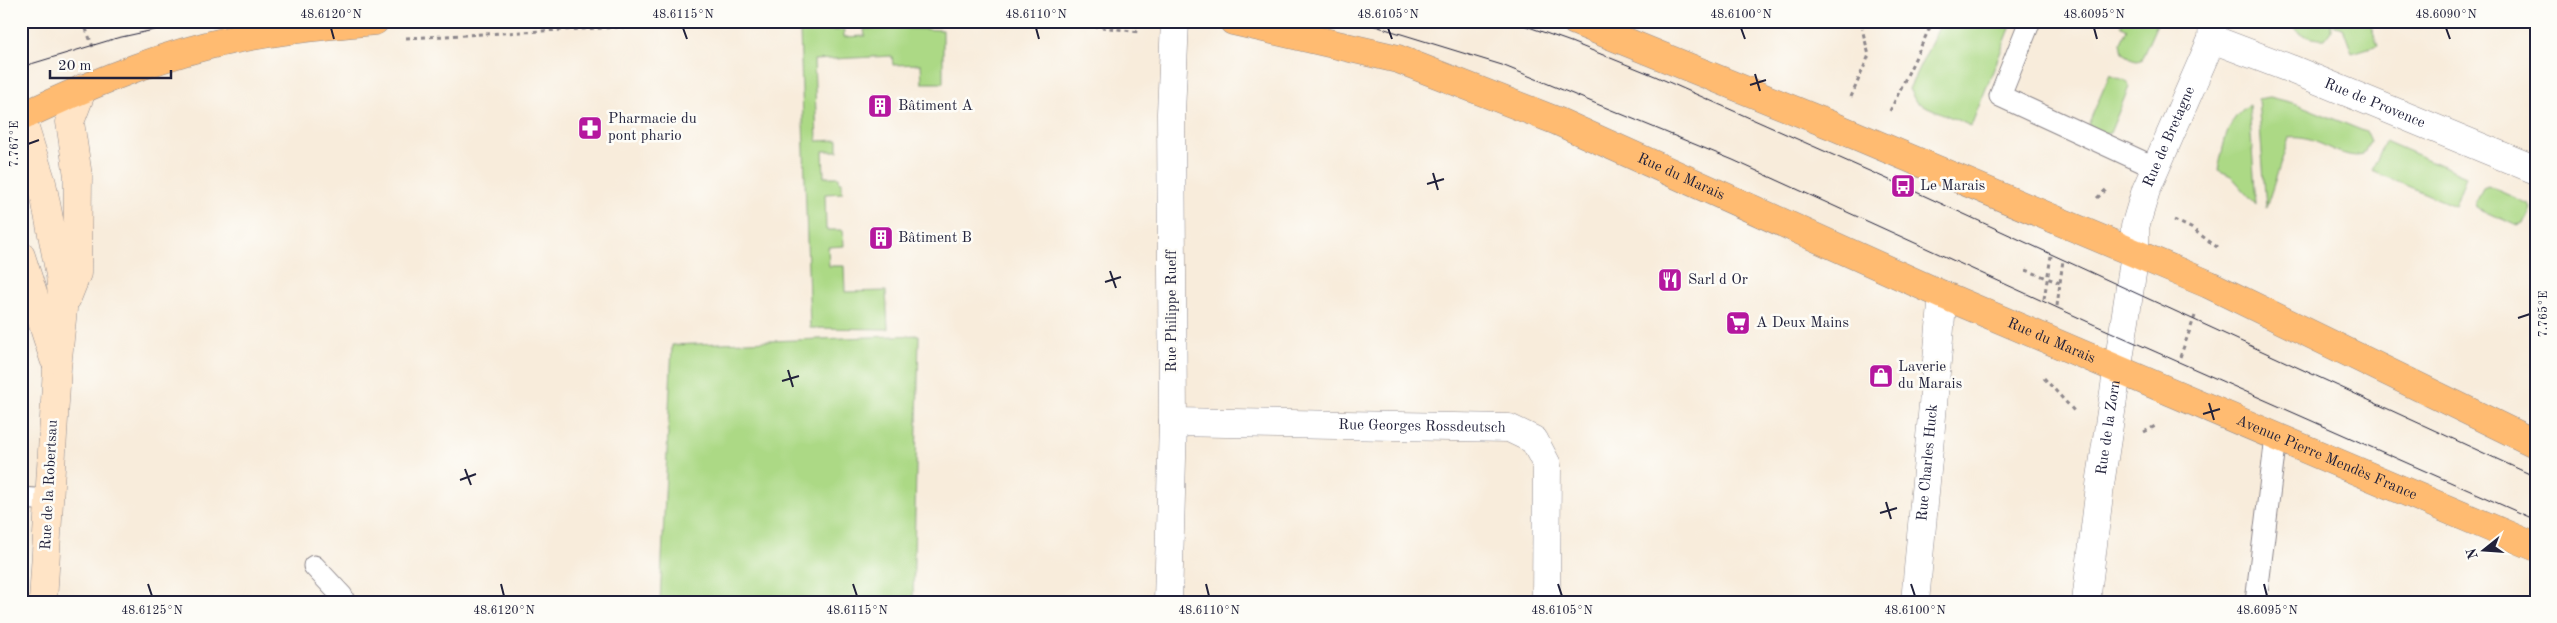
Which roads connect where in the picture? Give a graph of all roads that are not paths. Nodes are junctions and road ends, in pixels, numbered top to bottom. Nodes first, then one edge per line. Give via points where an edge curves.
1 (375, 21) edge
2 (1175, 21) edge
3 (1233, 21) edge
4 (1575, 21) edge
5 (2030, 21) edge
6 (2212, 30) edge
7 (82, 88) junction
8 (21, 117) edge
9 (2156, 168) junction
10 (2536, 170) edge
11 (2135, 254) junction
12 (21, 256) edge
13 (1943, 295) junction
14 (63, 309) junction
15 (57, 368) junction
16 (2117, 370) junction
17 (1173, 422) junction
18 (2276, 437) junction
19 (2536, 444) edge
20 (21, 498) edge
21 (49, 500) junction
22 (2536, 547) edge
23 (314, 566) dead end
24 (43, 602) edge
25 (344, 602) edge
26 (1168, 602) edge
27 (1546, 602) edge
28 (1915, 602) edge
29 (2086, 602) edge
30 (2256, 602) edge

1 - 7 main road via 298,28 205,46
2 - 17 street, Rue Philippe Rueff via 1170,113
3 - 13 main road, Rue du Marais via 1398,59 1531,110
4 - 11 main road
5 - 9 lane via 2000,96
6 - 9 street, Rue de Bretagne
6 - 10 street, Rue de Provence via 2324,82
7 - 8 main road
7 - 14 main road, Rue de la Robertsau via 70,122 78,176 77,273
8 - 14 main road, Rue de la Robertsau via 42,183 60,275
9 - 11 street, Rue de Bretagne via 2135,227
11 - 16 street, Rue de la Zorn
11 - 19 main road via 2208,284
12 - 15 main road, Rue de la Robertsau
13 - 16 main road, Rue du Marais
13 - 28 street, Rue Charles Huck
14 - 15 main road, Rue de la Robertsau
15 - 21 main road, Rue de la Robertsau
16 - 18 main road, Avenue Pierre Mendès France
16 - 29 street, Rue de la Zorn
17 - 26 street, Rue Philippe Rueff
17 - 27 street, Rue Georges Rossdeutsch via 1509,428 1534,440 1547,465
18 - 22 main road, Avenue Pierre Mendès France
18 - 30 lane
20 - 21 lane
21 - 24 main road, Rue de la Robertsau
23 - 25 lane

